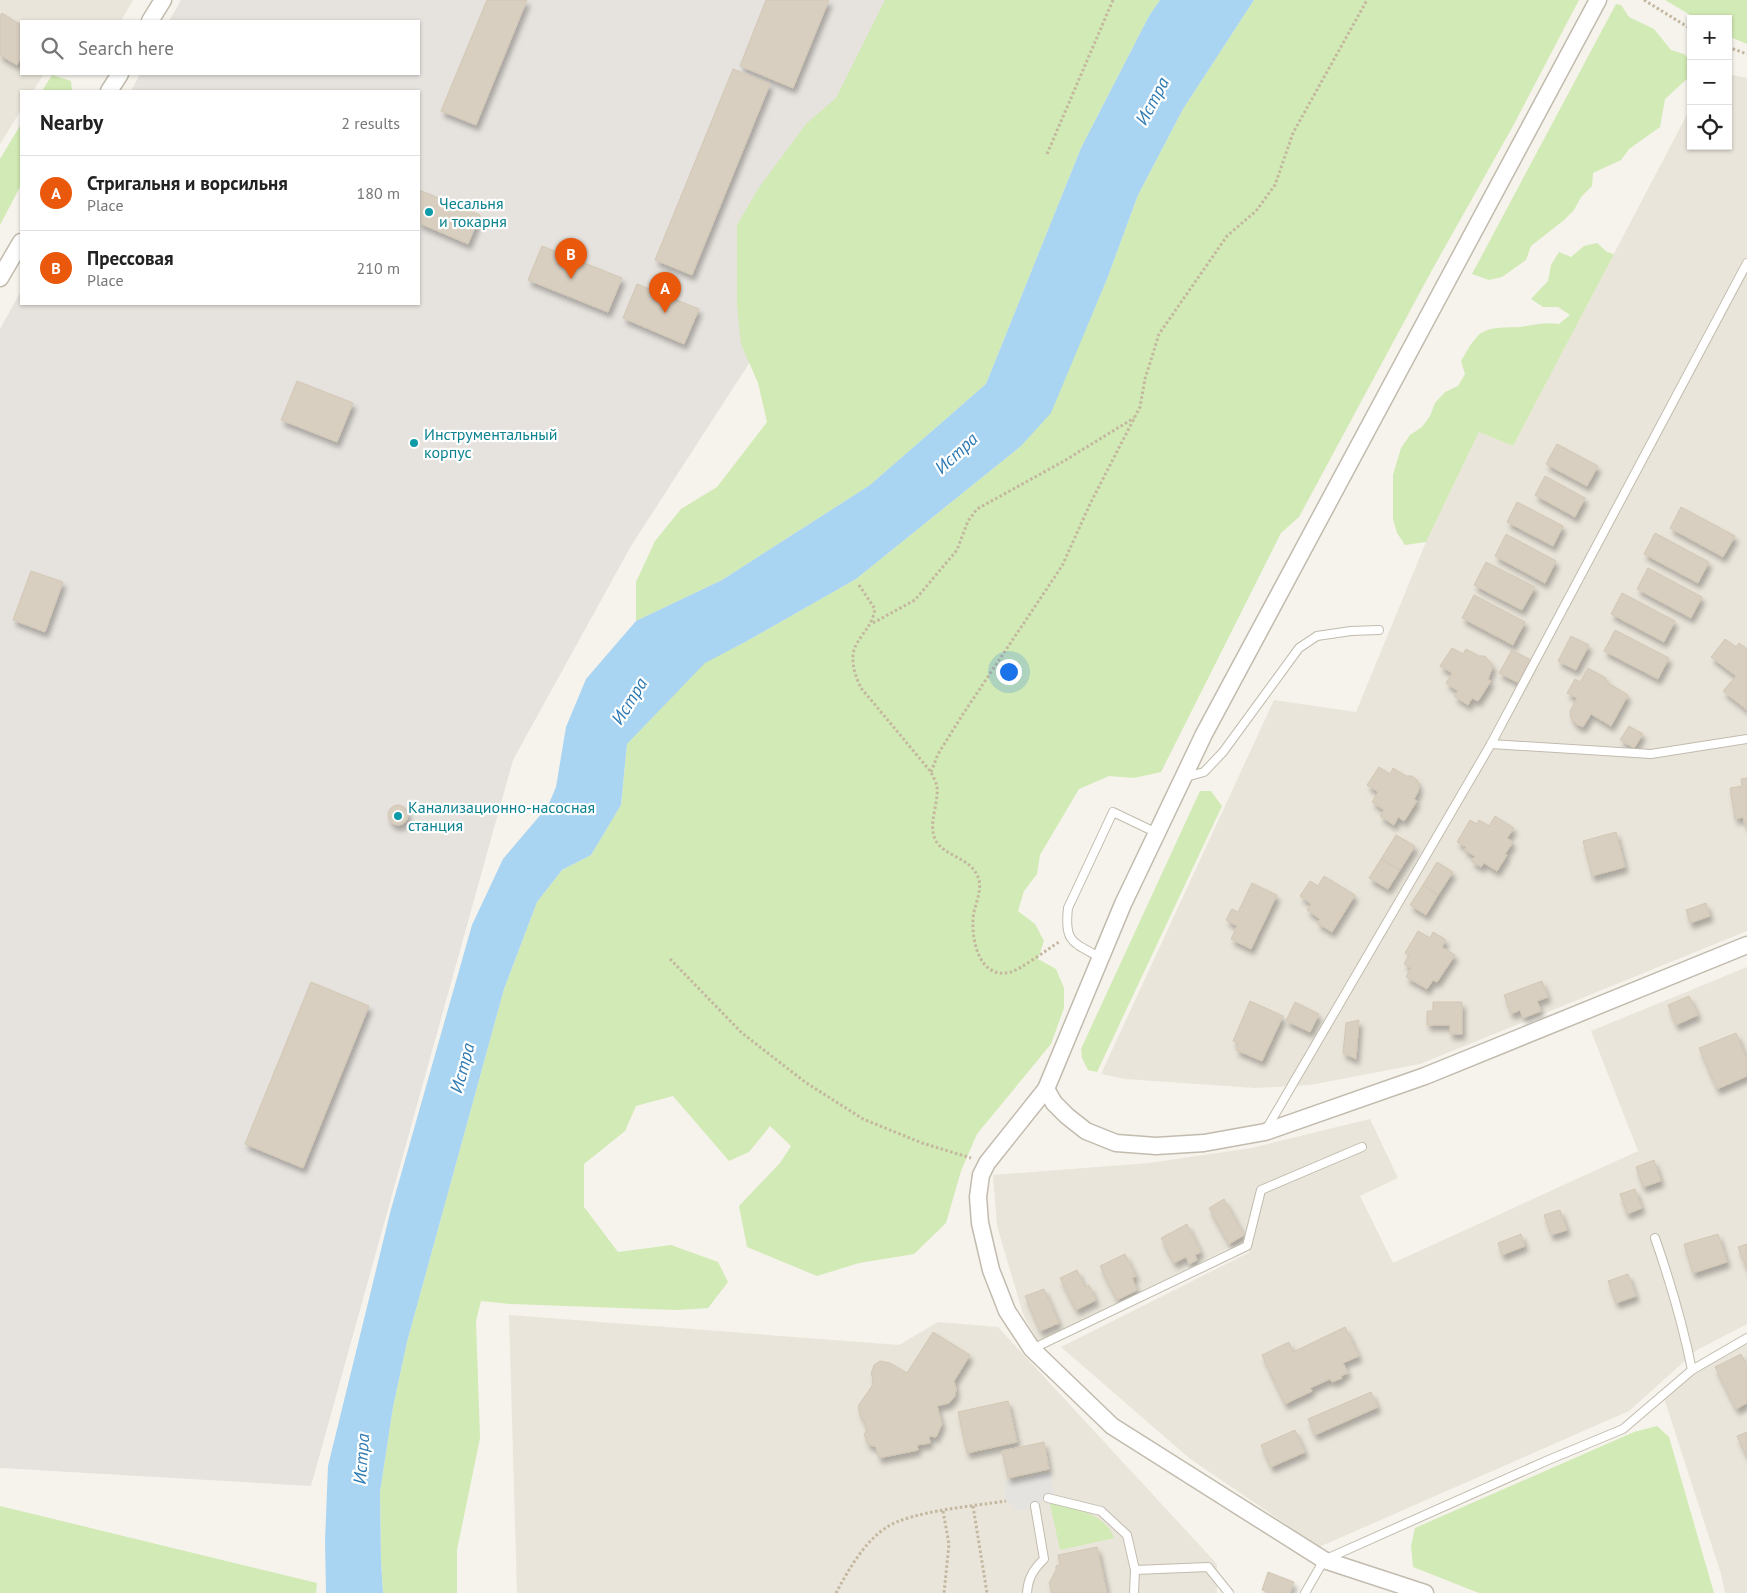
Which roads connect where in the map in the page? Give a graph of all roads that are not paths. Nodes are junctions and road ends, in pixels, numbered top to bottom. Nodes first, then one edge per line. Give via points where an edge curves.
1 (163, 0) edge
2 (1598, 0) edge
3 (151, 20) edge
4 (119, 75) edge
5 (110, 90) edge
6 (20, 244) edge
7 (1747, 263) edge
8 (0, 278) edge
9 (1379, 630) dead end
10 (1747, 739) edge
11 (1491, 744) junction
12 (1184, 777) junction
13 (1157, 833) junction
14 (1747, 945) edge
15 (1101, 958) junction
16 (1046, 1089) junction
17 (1265, 1132) junction
18 (1362, 1147) dead end
19 (1655, 1238) dead end
20 (1747, 1338) edge
21 (1032, 1349) junction
22 (1692, 1370) junction
23 (1048, 1498) dead end
24 (1035, 1506) dead end
25 (1324, 1560) junction
26 (1135, 1570) junction
27 (1027, 1593) edge
28 (1134, 1593) edge
29 (1229, 1593) edge
30 (1305, 1593) edge
31 (1425, 1593) edge

1 - 3 street
2 - 12 street via 1204,734
4 - 5 street
6 - 8 street
7 - 11 lane
9 - 12 lane via 1317,636 1299,648 1223,752 1204,772
10 - 11 lane via 1651,754
11 - 17 lane
12 - 13 street
13 - 15 street
13 - 15 lane via 1113,812 1068,908 1068,936
14 - 17 street via 1425,1076
15 - 16 street
16 - 17 street via 1054,1103 1086,1131 1116,1142 1156,1146 1204,1143
16 - 21 street via 986,1163 978,1197 991,1270 1007,1311
18 - 21 lane via 1261,1190 1247,1246
19 - 22 lane via 1670,1279
20 - 22 lane
21 - 25 street via 1112,1426
22 - 25 lane via 1623,1429
23 - 26 lane via 1101,1512 1127,1535
24 - 27 lane via 1044,1559 1034,1568
25 - 30 lane
25 - 31 street
26 - 28 lane
26 - 29 lane via 1208,1567

